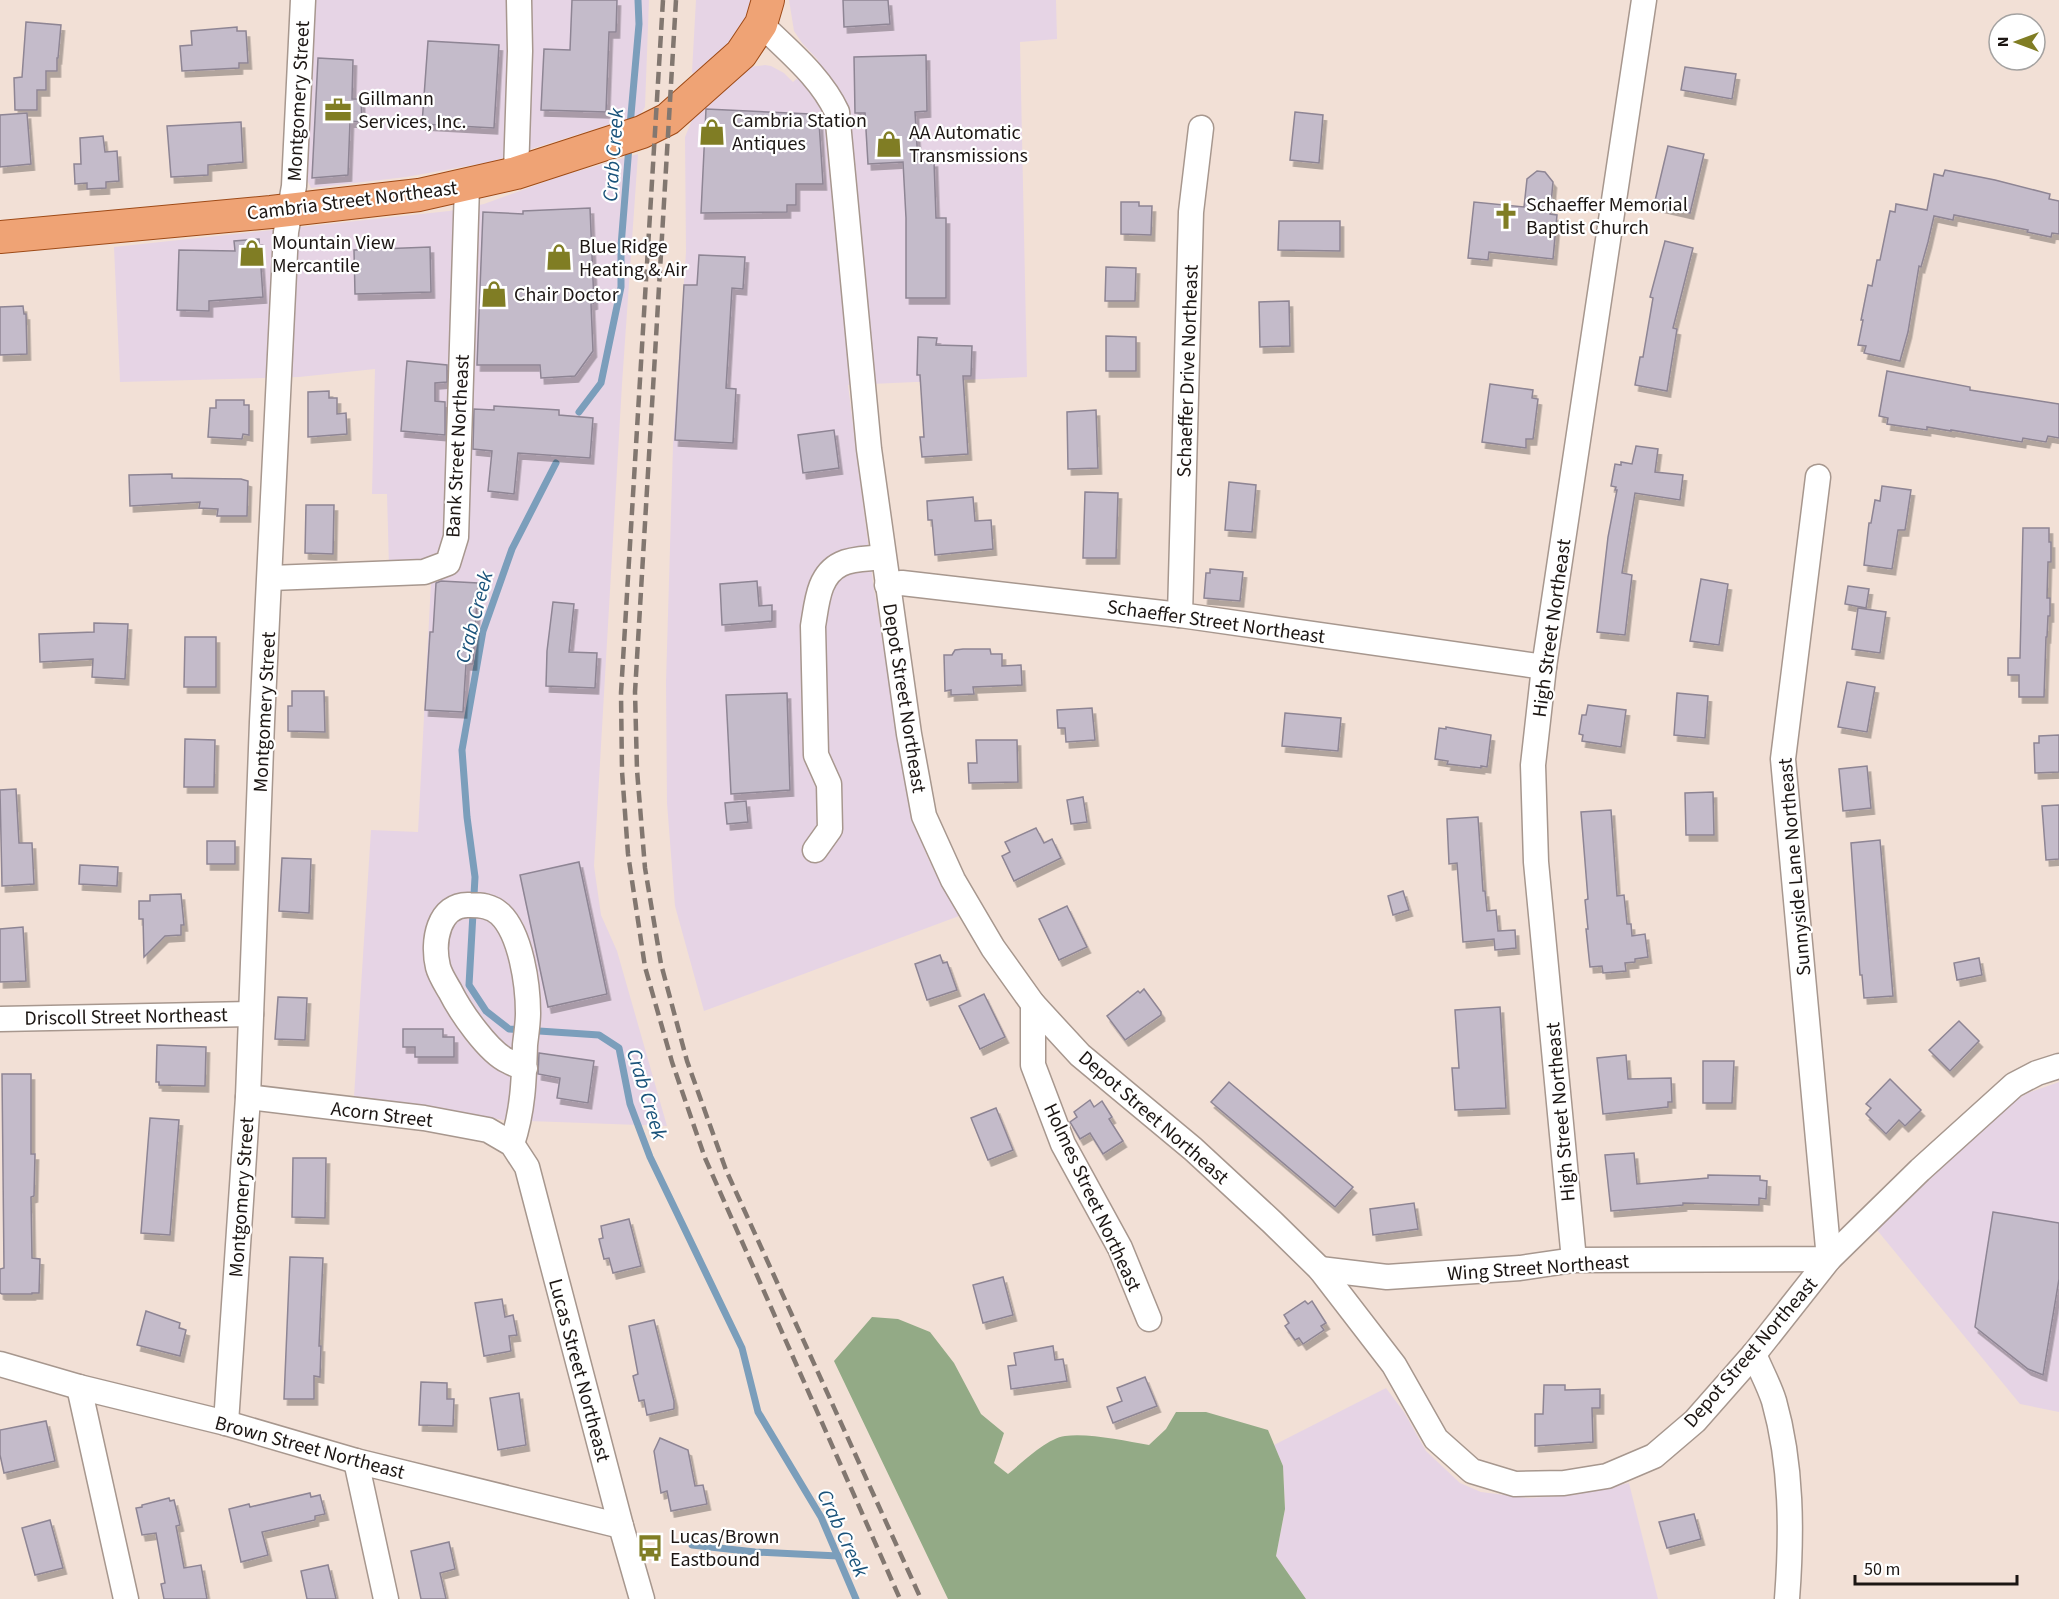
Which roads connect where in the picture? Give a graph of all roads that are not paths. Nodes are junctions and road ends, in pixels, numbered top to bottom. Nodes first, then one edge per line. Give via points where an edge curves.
1 (303, 0) edge
2 (519, 0) edge
3 (1644, 0) edge
4 (765, 12) edge
5 (1201, 128) dead end
6 (516, 173) junction
7 (467, 186) junction
8 (290, 210) junction
9 (0, 237) edge
10 (1818, 477) dead end
11 (883, 557) junction
12 (271, 578) junction
13 (887, 585) junction
14 (1180, 615) junction
15 (1544, 667) junction
16 (815, 850) dead end
17 (1032, 1004) junction
18 (251, 1014) junction
19 (0, 1019) edge
20 (2059, 1066) edge
21 (525, 1068) junction
22 (248, 1097) junction
23 (512, 1144) junction
24 (1829, 1259) junction
25 (1574, 1260) junction
26 (1320, 1269) junction
27 (1149, 1319) dead end
28 (1754, 1354) junction
29 (0, 1364) edge
30 (79, 1387) junction
31 (226, 1423) junction
32 (356, 1461) junction
33 (621, 1526) junction
34 (126, 1599) edge
35 (386, 1599) edge
36 (642, 1599) edge
37 (1788, 1599) edge

1 - 8 street, Montgomery Street
2 - 6 street
3 - 15 street, High Street Northeast
4 - 6 main road, Cambria Street Northeast via 741,54 668,119
4 - 11 street, Depot Street Northeast via 828,93 837,112
5 - 14 street, Schaeffer Drive Northeast via 1191,212
6 - 7 main road, Cambria Street Northeast
7 - 8 main road, Cambria Street Northeast
7 - 12 street, Bank Street Northeast via 456,537 448,563 424,572
8 - 9 main road, Cambria Street Northeast
8 - 12 street, Montgomery Street
10 - 24 street, Sunnyside Lane Northeast via 1783,759
11 - 13 street, Depot Street Northeast
11 - 16 street via 843,563 829,572 816,604 816,755 829,784 830,829
12 - 18 street, Montgomery Street
13 - 14 street, Schaeffer Street Northeast via 902,583
13 - 17 street, Depot Street Northeast via 924,816 953,880
14 - 15 street, Schaeffer Street Northeast
15 - 25 street, High Street Northeast via 1533,765 1536,862
17 - 26 street, Depot Street Northeast via 1080,1054 1192,1149
17 - 27 street, Holmes Street Northeast via 1033,1065 1063,1144 1120,1248
18 - 19 street, Driscoll Street Northeast
18 - 22 street, Montgomery Street
20 - 24 street, Depot Street Northeast via 2014,1085
21 - 21 street via 506,1061 467,1021 438,968 436,934 446,913 463,904 487,906 500,914 518,948 528,1014
21 - 23 street
22 - 23 street, Acorn Street via 424,1118 488,1130
22 - 31 street, Montgomery Street
23 - 33 street, Lucas Street Northeast via 527,1167
24 - 25 street, Wing Street Northeast
24 - 28 street, Depot Street Northeast
25 - 26 street, Wing Street Northeast via 1520,1268 1387,1277
26 - 28 street, Depot Street Northeast via 1394,1365 1436,1439 1472,1471 1515,1484 1564,1483 1606,1476 1654,1456 1695,1420
28 - 37 street via 1773,1400 1791,1503
29 - 30 street, Brown Street Northeast
30 - 31 street, Brown Street Northeast
30 - 34 street
31 - 32 street, Brown Street Northeast
32 - 33 street, Brown Street Northeast
32 - 35 street
33 - 36 street, Lucas Street Northeast

